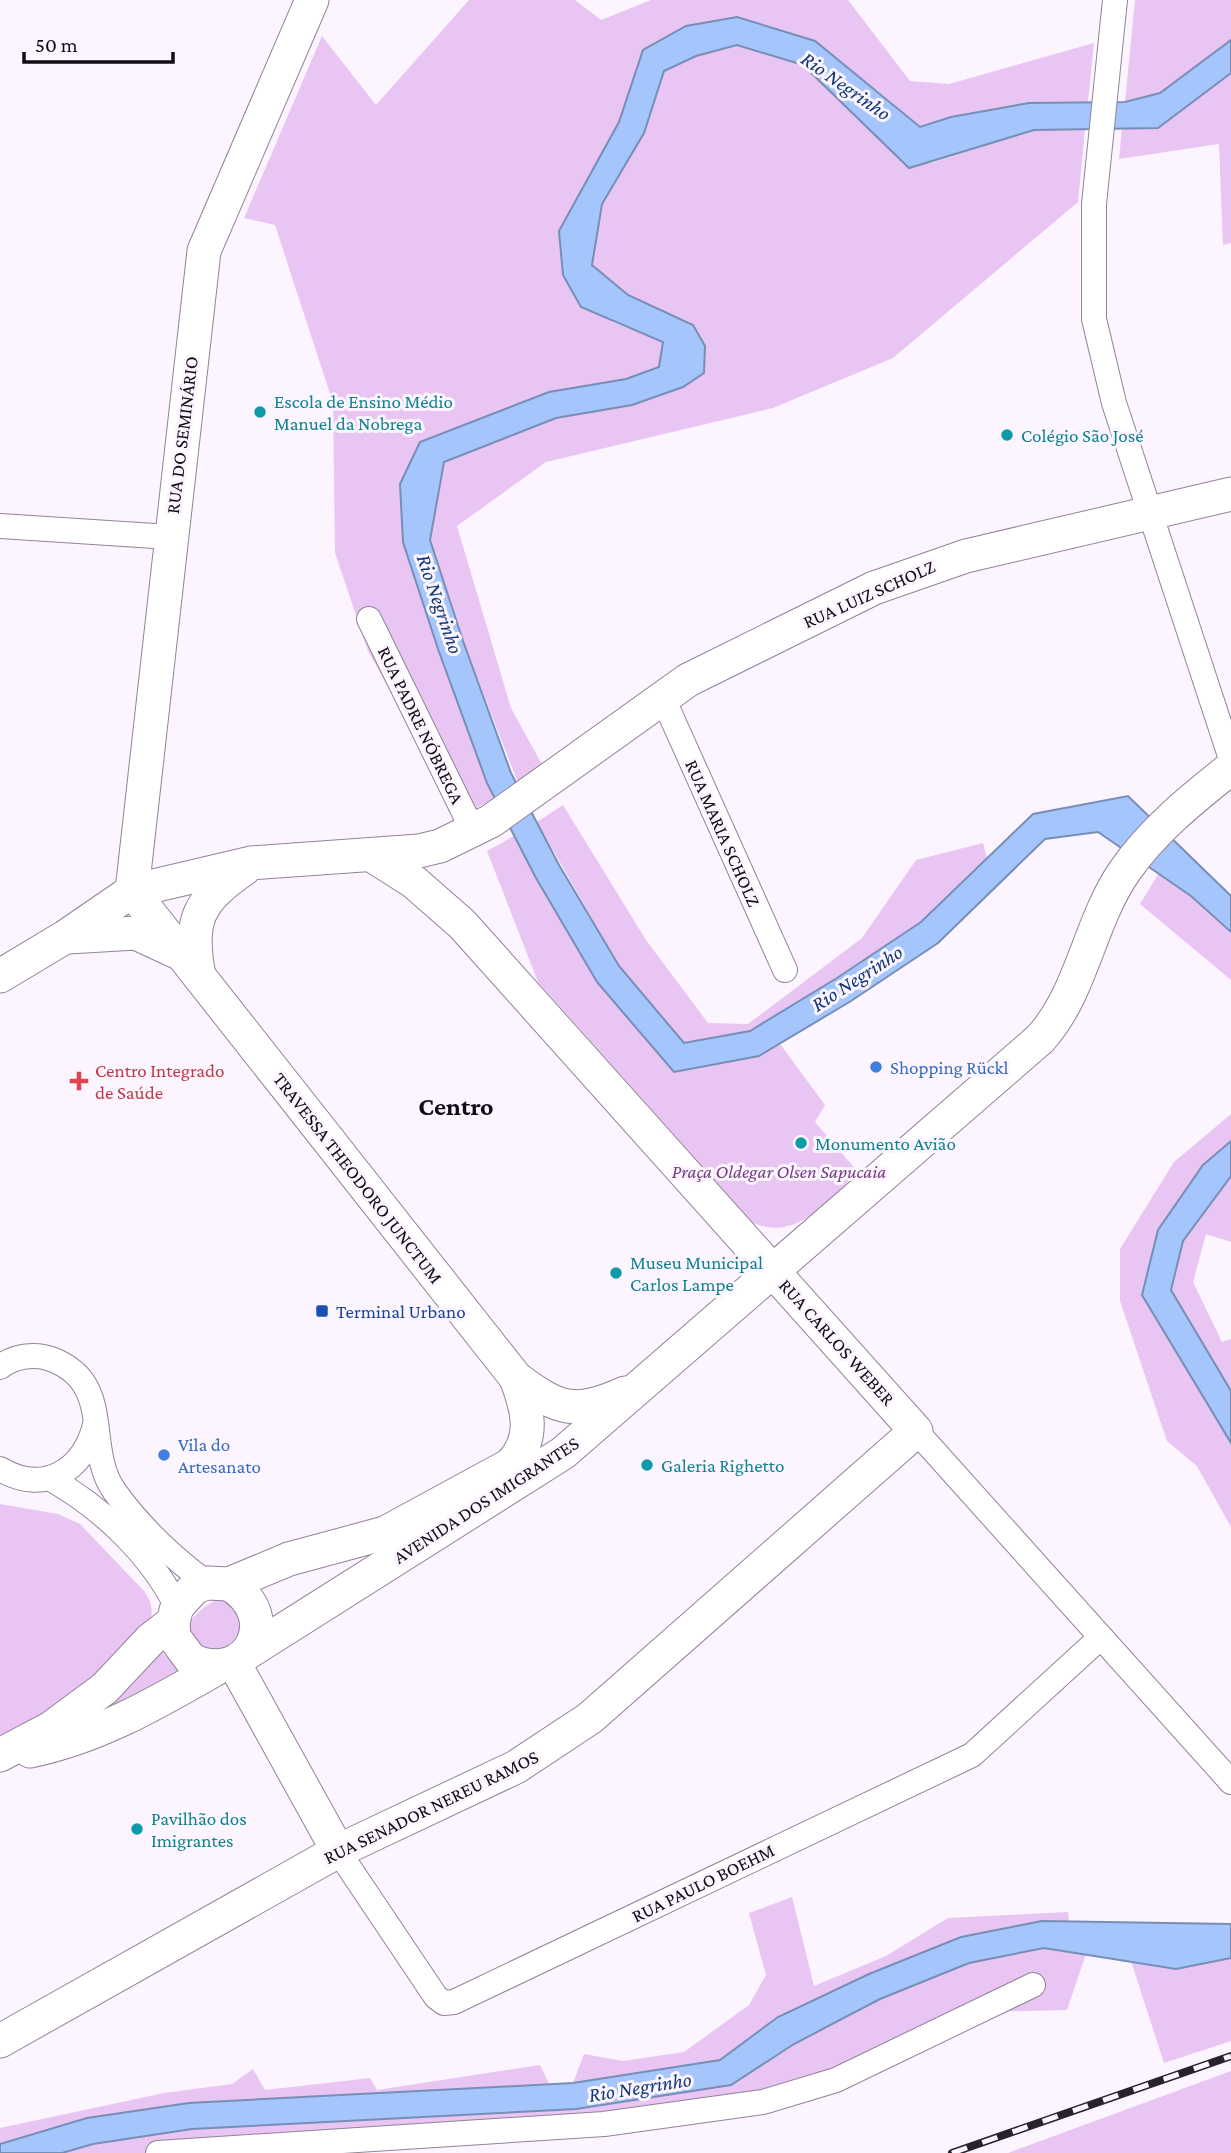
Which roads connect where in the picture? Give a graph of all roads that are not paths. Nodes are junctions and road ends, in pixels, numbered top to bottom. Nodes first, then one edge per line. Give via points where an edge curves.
1 (312, 0) edge
2 (1115, 0) edge
3 (1231, 494) edge
4 (1150, 513) junction
5 (0, 526) edge
6 (170, 537) junction
7 (369, 619) dead end
8 (662, 696) junction
9 (1231, 759) edge
10 (1231, 768) edge
11 (482, 826) junction
12 (373, 856) junction
13 (251, 863) junction
14 (132, 891) junction
15 (65, 937) junction
16 (191, 967) junction
17 (785, 970) dead end
18 (0, 976) edge
19 (772, 1270) junction
20 (0, 1367) edge
21 (516, 1378) junction
22 (637, 1387) junction
23 (95, 1425) junction
24 (916, 1430) junction
25 (510, 1465) joint
26 (0, 1469) edge
27 (49, 1478) junction
28 (218, 1584) junction
29 (175, 1614) junction
30 (1101, 1637) junction
31 (233, 1661) junction
32 (0, 1756) edge
33 (1231, 1782) edge
34 (338, 1851) junction
35 (1033, 1985) dead end
36 (0, 2041) edge
37 (158, 2153) edge

1 - 6 main road, RUA DO SEMINÁRIO via 204,251
2 - 4 street via 1092,242 1094,319 1114,403
3 - 4 main road, RUA LUIZ SCHOLZ
4 - 8 main road, RUA LUIZ SCHOLZ via 905,574
4 - 9 street
5 - 6 street
6 - 14 main road, RUA DO SEMINÁRIO
7 - 11 street, RUA PADRE NÓBREGA
8 - 11 main road, RUA LUIZ SCHOLZ
8 - 17 street, RUA MARIA SCHOLZ
10 - 19 main road, AVENIDA DOS IMIGRANTES via 1172,816 1123,873 1049,1028
11 - 12 main road, RUA LUIZ SCHOLZ via 440,846
12 - 13 main road, RUA LUIZ SCHOLZ
12 - 19 main road, RUA CARLOS WEBER via 414,882 461,924
13 - 14 main road, RUA LUIZ SCHOLZ
13 - 16 main road, TRAVESSA THEODORO JUNCTUM via 205,902 196,919
14 - 15 main road
14 - 16 main road, TRAVESSA THEODORO JUNCTUM
15 - 16 main road via 136,933
15 - 18 main road
16 - 21 main road, TRAVESSA THEODORO JUNCTUM
19 - 22 main road, AVENIDA DOS IMIGRANTES
19 - 24 main road, RUA CARLOS WEBER
20 - 23 street via 27,1356 63,1363 89,1389
21 - 22 main road, TRAVESSA THEODORO JUNCTUM via 542,1398 566,1407 594,1406
21 - 25 main road, TRAVESSA THEODORO JUNCTUM via 529,1424 521,1455
22 - 31 main road, AVENIDA DOS IMIGRANTES via 563,1453
23 - 27 street via 80,1459
23 - 28 street via 115,1492 182,1564
24 - 30 street, RUA CARLOS WEBER
24 - 34 main road, RUA SENADOR NEREU RAMOS via 568,1735 516,1767
25 - 28 main road, AVENIDA DOS IMIGRANTES via 404,1525
26 - 27 street via 30,1480
27 - 29 street via 97,1508 151,1567
28 - 29 main road, AVENIDA DOS IMIGRANTES via 195,1587
28 - 31 main road via 243,1593 258,1623 255,1639
29 - 31 main road via 174,1637 191,1660 205,1666
29 - 32 main road, AVENIDA DOS IMIGRANTES via 81,1709
30 - 33 street, RUA CARLOS WEBER
30 - 34 street, RUA PAULO BOEHM via 972,1755 454,2002 444,2003 436,1997
31 - 32 main road, AVENIDA DOS IMIGRANTES via 100,1732 63,1745
31 - 34 main road
34 - 36 main road, RUA SENADOR NEREU RAMOS
35 - 37 street via 836,2080 764,2102 604,2124

